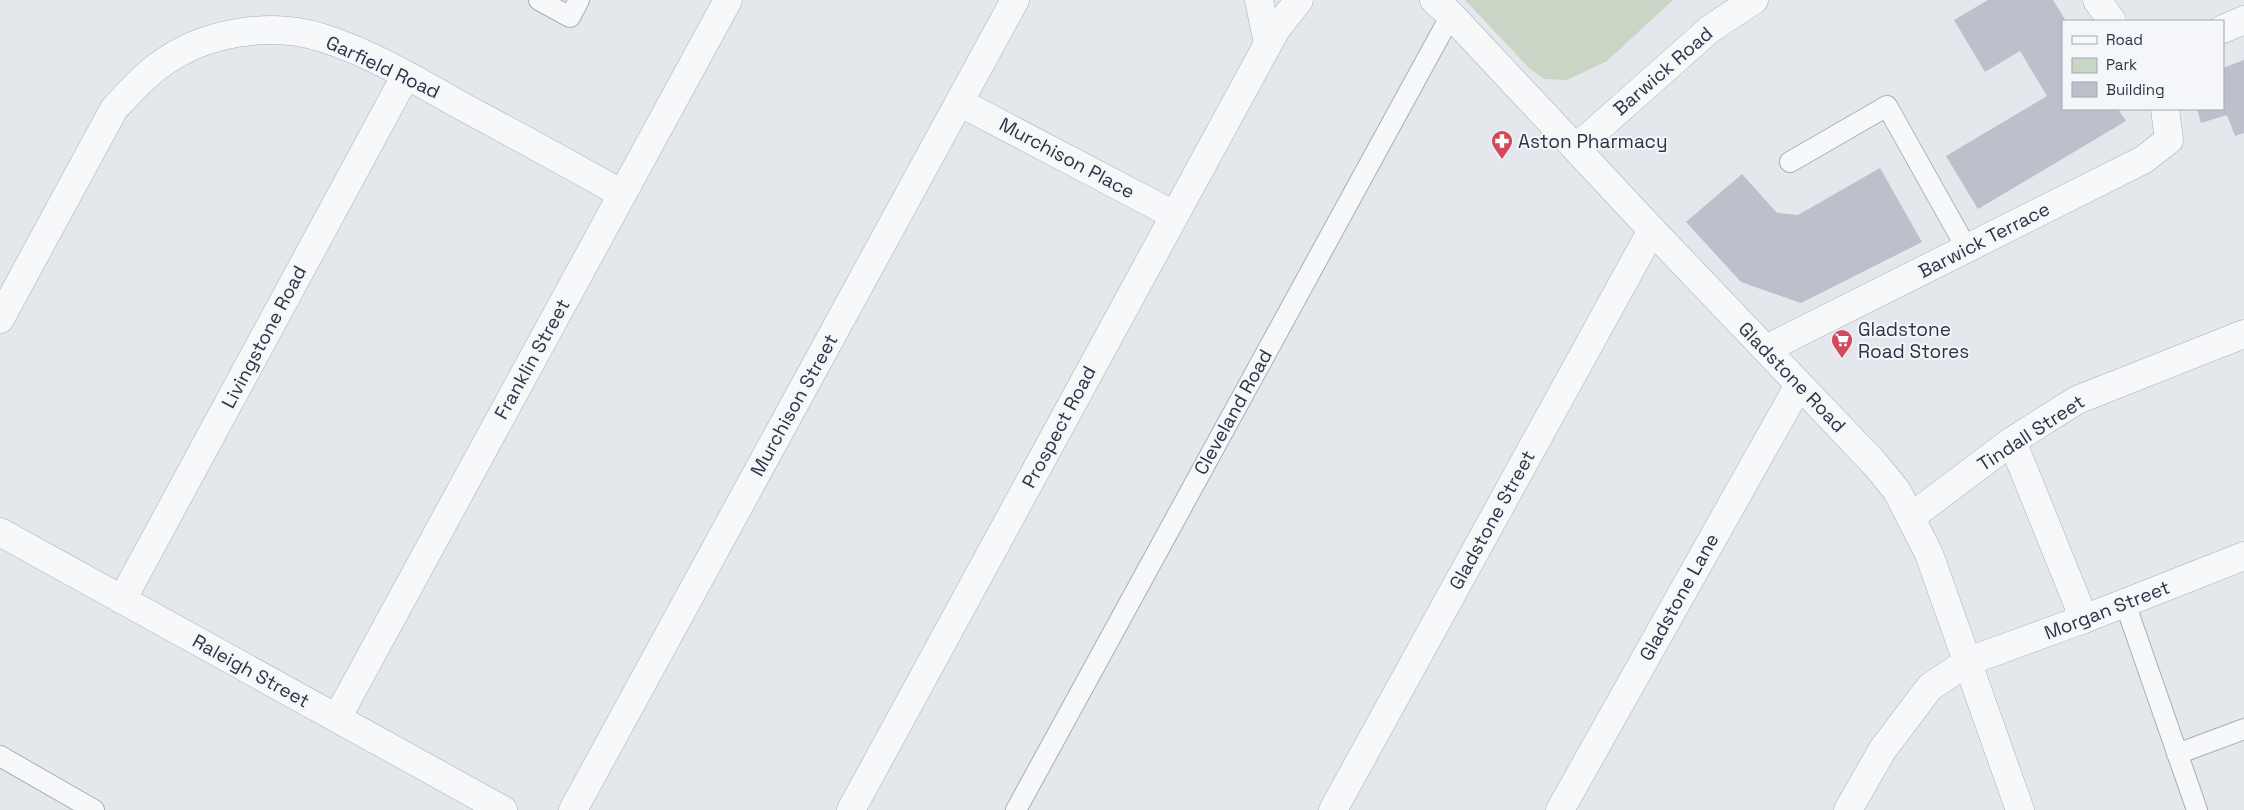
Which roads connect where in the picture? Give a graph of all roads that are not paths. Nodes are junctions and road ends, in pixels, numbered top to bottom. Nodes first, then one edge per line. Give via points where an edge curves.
1 (539, 0) edge
2 (579, 0) edge
3 (728, 0) edge
4 (1015, 0) edge
5 (1259, 0) edge
6 (1289, 0) edge
7 (1299, 0) edge
8 (1754, 0) edge
9 (2097, 0) edge
10 (1443, 5) edge
11 (2111, 20) edge
12 (2244, 20) edge
13 (2224, 29) edge
14 (1268, 44) junction
15 (406, 75) junction
16 (959, 102) junction
17 (2165, 110) edge
18 (1576, 148) junction
19 (1790, 162) dead end
20 (622, 194) junction
21 (1174, 215) junction
22 (1652, 230) junction
23 (1967, 249) junction
24 (0, 319) edge
25 (2244, 334) edge
26 (1766, 349) junction
27 (1799, 384) junction
28 (2012, 441) junction
29 (1912, 517) junction
30 (0, 532) edge
31 (2244, 556) edge
32 (122, 600) junction
33 (2125, 603) junction
34 (2084, 619) junction
35 (1968, 661) junction
36 (337, 718) junction
37 (2244, 729) edge
38 (2177, 754) junction
39 (0, 756) edge
40 (94, 810) edge
41 (503, 810) edge
42 (573, 810) edge
43 (851, 810) edge
44 (1016, 810) edge
45 (1333, 810) edge
46 (1560, 810) edge
47 (1848, 810) edge
48 (2020, 810) edge
49 (2197, 810) edge

1 - 2 lane via 570,17
3 - 20 street, Franklin Street
4 - 16 street, Murchison Street
5 - 14 street
6 - 14 street, Prospect Road
7 - 14 street, Prospect Road
8 - 18 street, Barwick Road via 1710,29
9 - 11 street
10 - 18 street, Gladstone Road
10 - 44 lane, Cleveland Road
12 - 13 street
14 - 21 street, Prospect Road
15 - 20 street, Garfield Road
15 - 24 street, Garfield Road via 322,38 270,31 214,38 185,50 159,66 114,109
15 - 32 street, Livingstone Road
16 - 21 street, Murchison Place
16 - 42 street, Murchison Street
17 - 23 street, Barwick Terrace via 2169,140 2143,160
18 - 22 street, Gladstone Road
19 - 23 lane via 1887,106
20 - 36 street, Franklin Street
21 - 43 street, Prospect Road
22 - 26 street, Gladstone Road
22 - 45 street, Gladstone Street
23 - 26 street, Barwick Terrace
25 - 28 street, Tindall Street via 2077,400
26 - 27 street, Gladstone Road
27 - 29 street, Gladstone Road via 1875,464
27 - 46 street, Gladstone Lane
28 - 29 street, Tindall Street
28 - 34 street
29 - 35 street, Gladstone Road
30 - 32 street, Raleigh Street
31 - 33 street, Morgan Street
32 - 36 street, Raleigh Street
33 - 34 street, Morgan Street
33 - 38 lane
34 - 35 street, Morgan Street
35 - 47 street, Morgan Street via 1930,687 1883,749
35 - 48 street, Gladstone Road
36 - 41 street, Raleigh Street
37 - 38 lane
38 - 49 lane
39 - 40 lane

